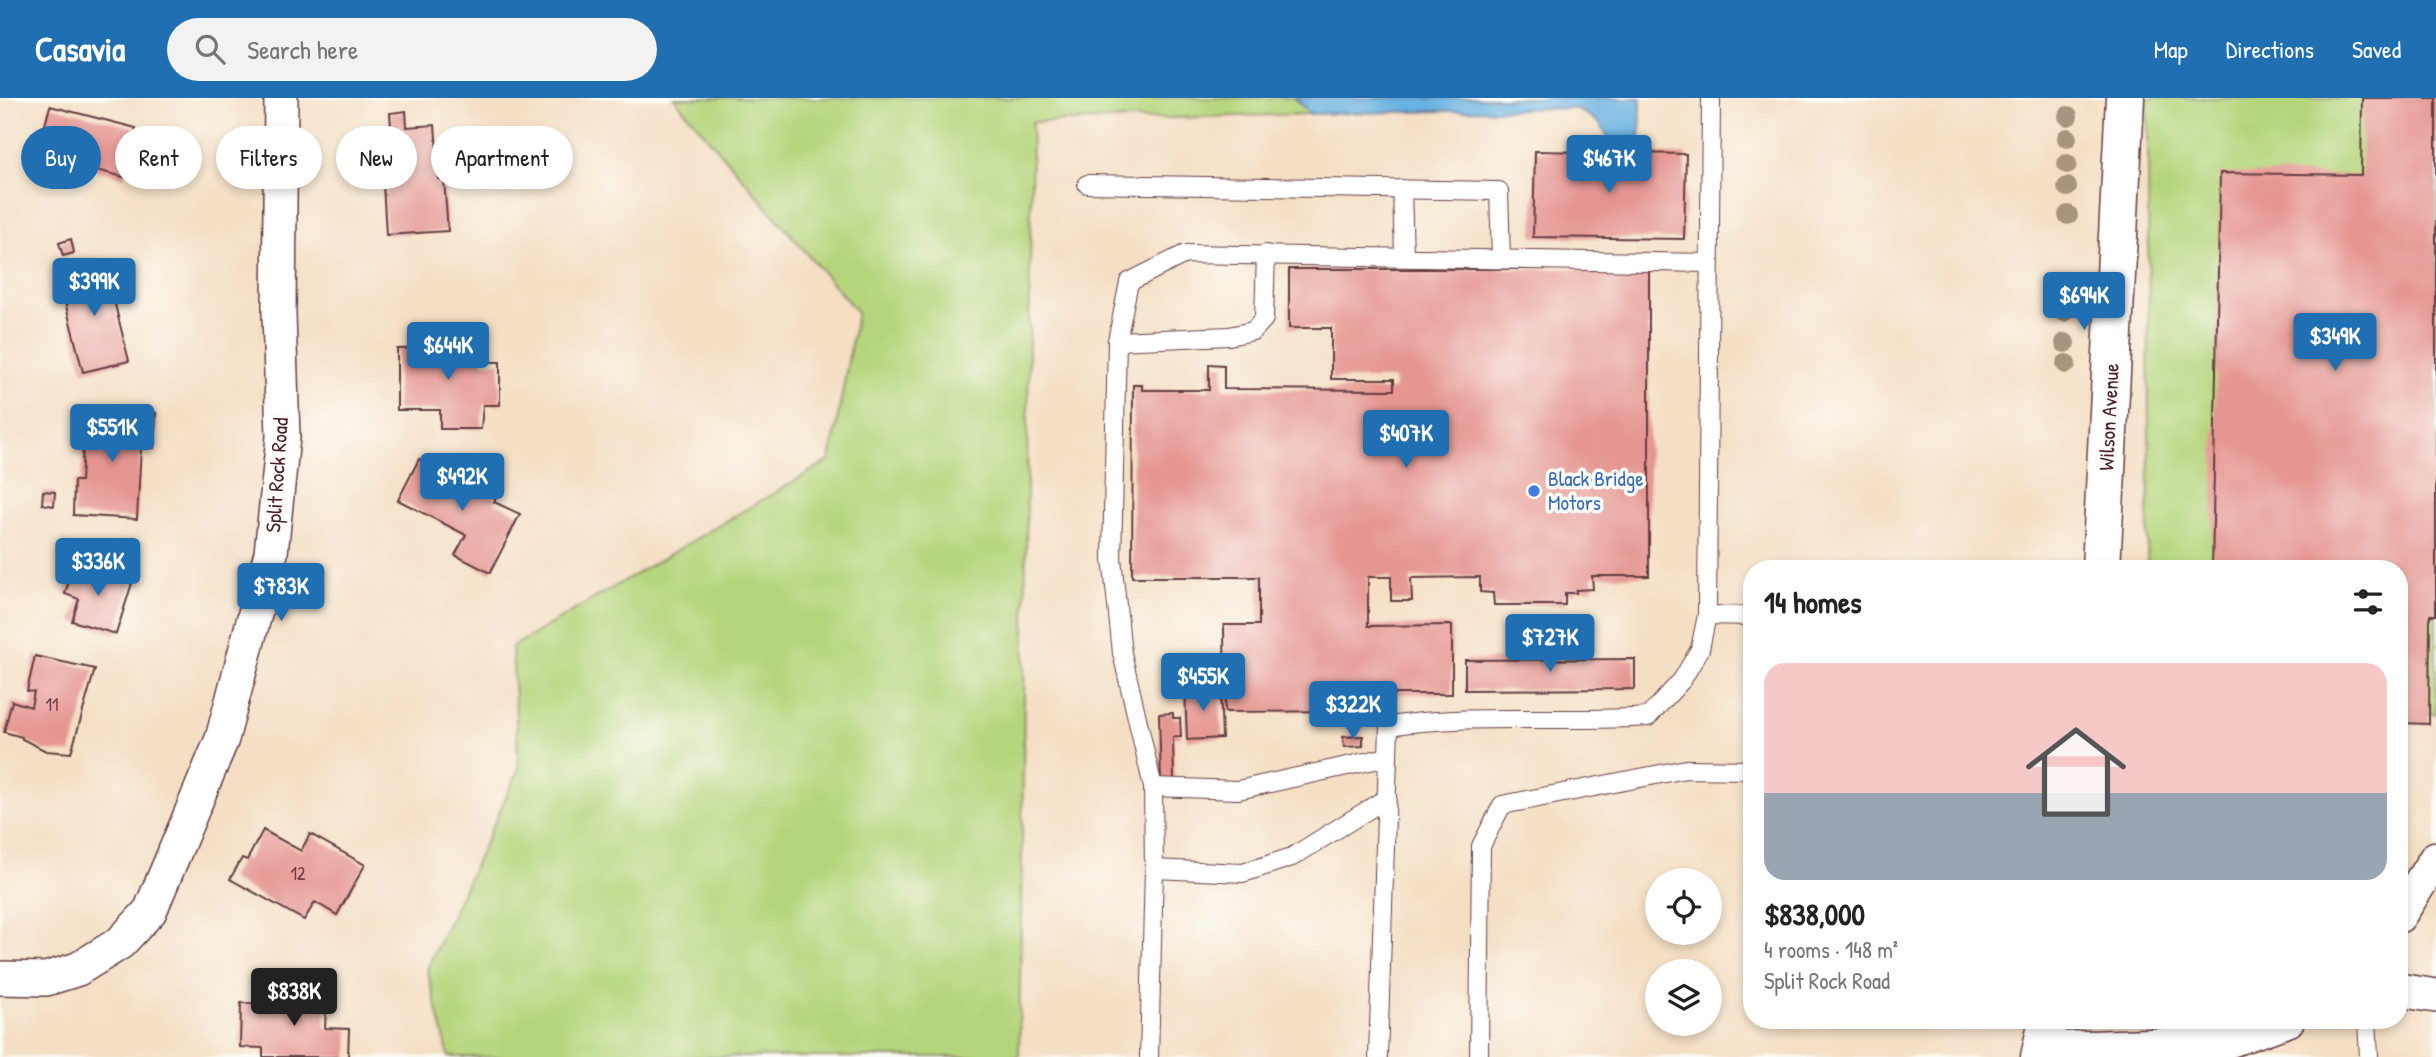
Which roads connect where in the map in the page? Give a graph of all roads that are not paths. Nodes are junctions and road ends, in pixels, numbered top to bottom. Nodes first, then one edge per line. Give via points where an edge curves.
1 (281, 98) edge
2 (1711, 98) edge
3 (2125, 98) edge
4 (1087, 184) dead end
5 (1402, 189) junction
6 (1266, 254) junction
7 (1404, 257) junction
8 (1501, 259) junction
9 (1710, 263) junction
10 (1117, 341) junction
11 (2101, 560) edge
12 (1707, 615) junction
13 (1743, 616) edge
14 (1388, 757) junction
15 (1743, 770) edge
16 (1153, 787) junction
17 (1387, 798) junction
18 (2436, 858) edge
19 (1154, 869) junction
20 (2408, 902) edge
21 (0, 978) edge
22 (2408, 991) edge
23 (2436, 996) edge
24 (2263, 1029) edge
25 (2367, 1029) edge
26 (2044, 1042) edge
27 (1149, 1057) edge
28 (1378, 1057) edge
29 (1479, 1057) edge
30 (2369, 1057) edge

1 - 21 street, Split Rock Road via 283,437 271,554 222,739 150,911 120,943 78,970 46,979
2 - 9 lane
3 - 11 main road, Wilson Avenue
4 - 5 lane
5 - 7 lane
5 - 8 lane via 1499,191
6 - 7 lane
6 - 10 lane via 1185,254 1129,282
6 - 10 lane via 1264,319 1253,331
7 - 8 lane
8 - 9 lane
9 - 12 lane
10 - 16 lane via 1112,558 1122,653
12 - 13 lane
12 - 14 lane via 1700,649 1682,680 1648,717 1430,720 1390,726
14 - 16 lane via 1238,790
14 - 17 lane
15 - 29 lane via 1685,769 1502,804 1481,846
16 - 19 lane
17 - 19 lane via 1292,857 1243,873
17 - 28 lane
18 - 20 street
19 - 27 lane
22 - 23 street
24 - 26 street via 2223,1043
25 - 30 lane

